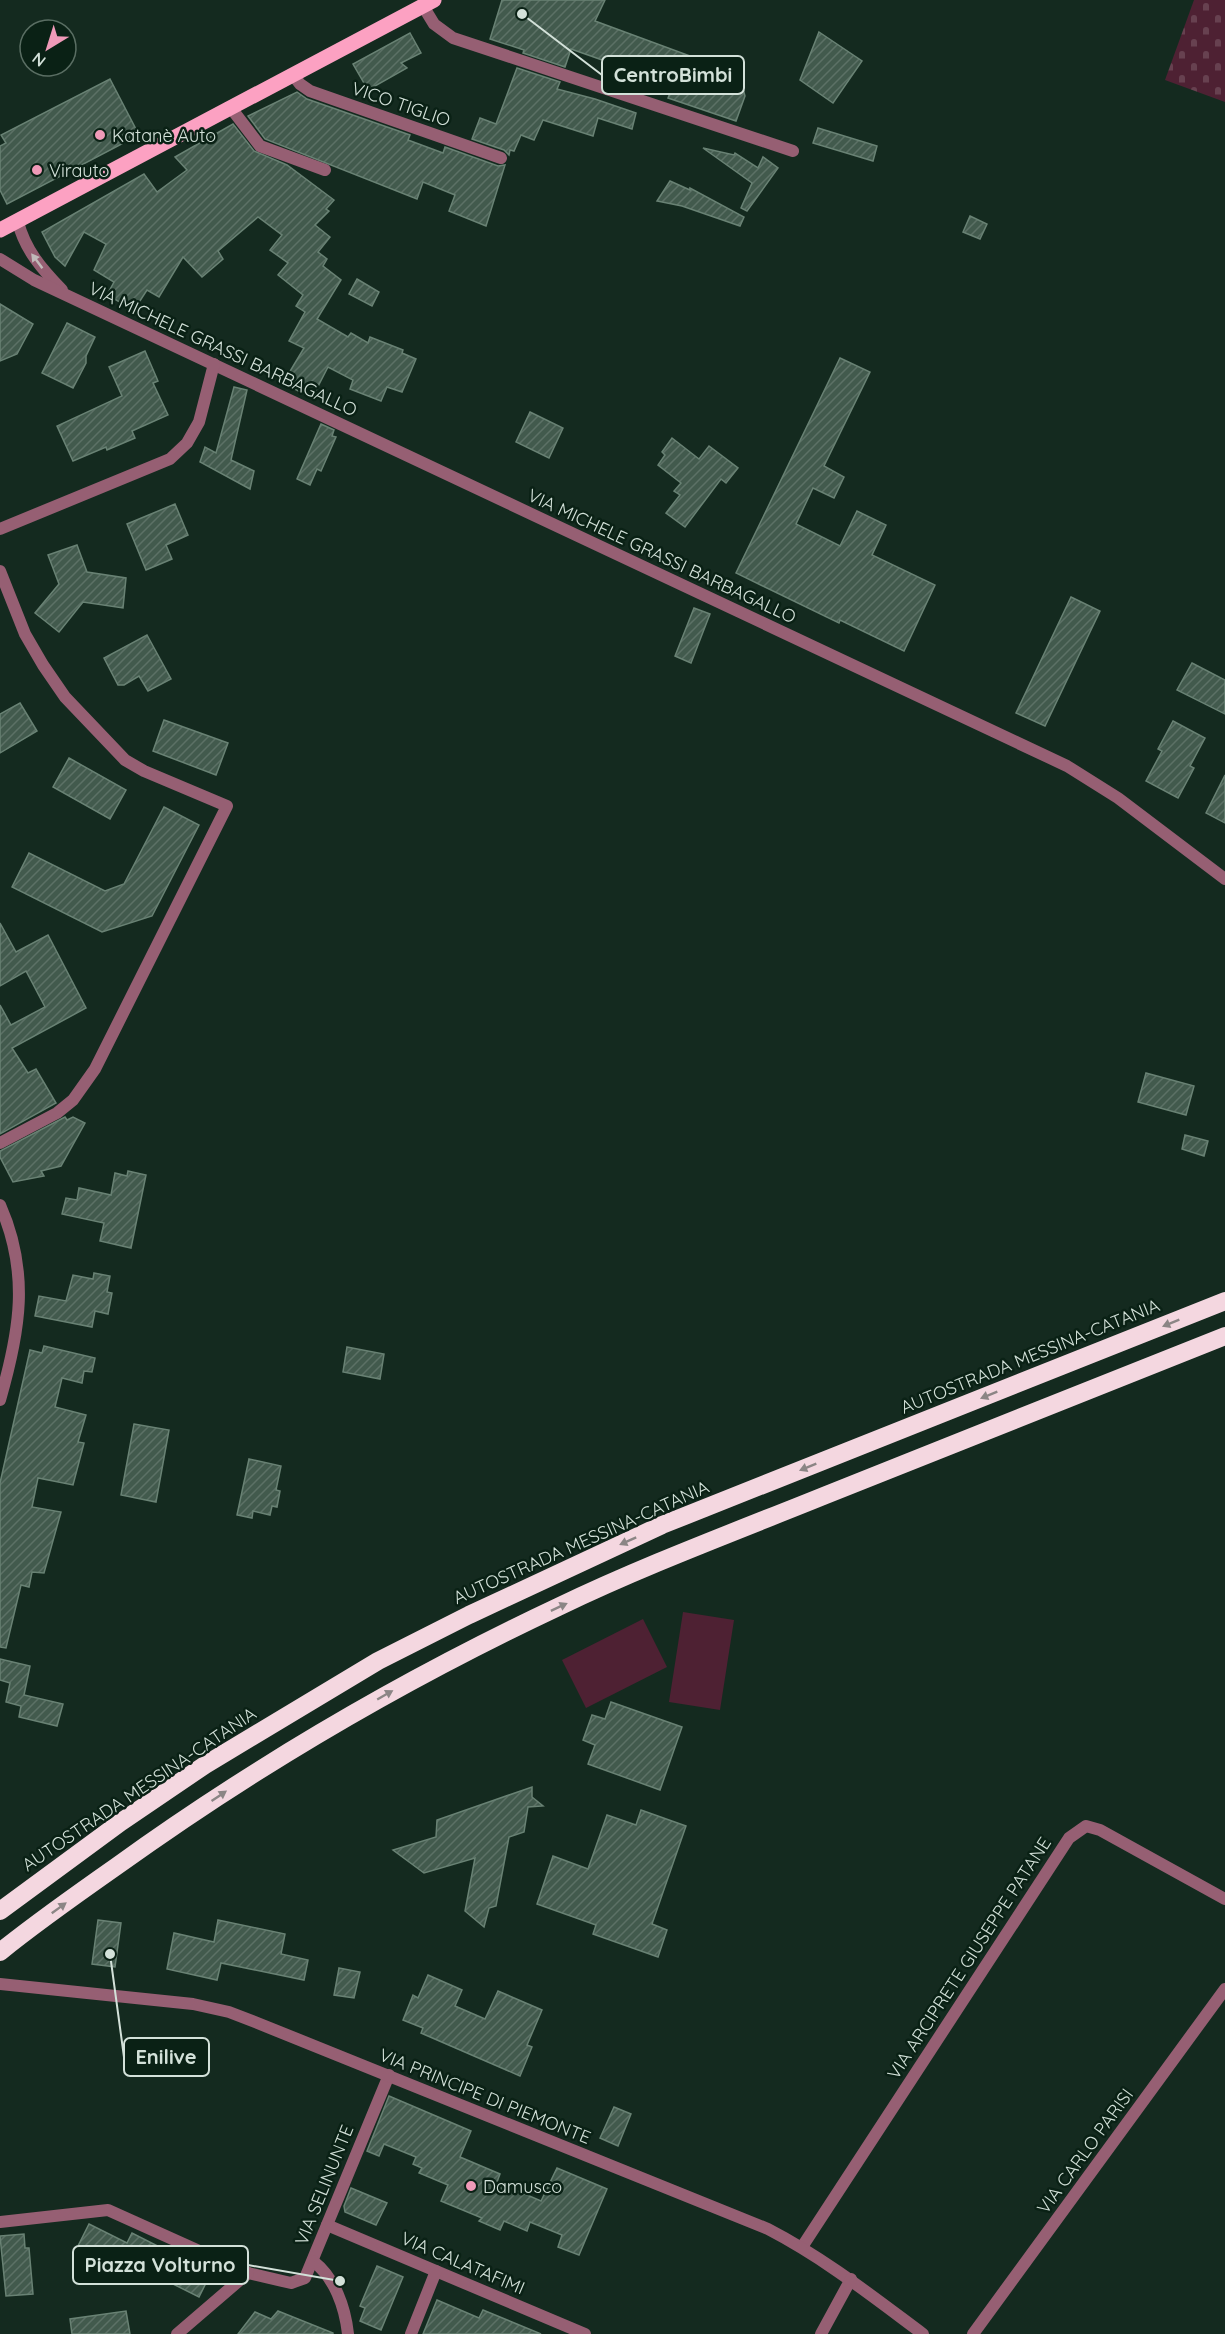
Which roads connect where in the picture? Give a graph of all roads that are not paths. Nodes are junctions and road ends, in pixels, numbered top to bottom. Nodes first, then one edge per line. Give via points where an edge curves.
1 (428, 3) edge
2 (293, 75) junction
3 (231, 108) junction
4 (793, 151) dead end
5 (501, 158) dead end
6 (325, 170) dead end
7 (18, 222) junction
8 (0, 230) edge
9 (0, 259) edge
10 (66, 295) junction
11 (214, 364) junction
12 (0, 529) edge
13 (0, 571) edge
14 (1225, 879) edge
15 (0, 1143) edge
16 (0, 1205) edge
17 (1225, 1301) edge
18 (1225, 1336) edge
19 (0, 1400) edge
20 (1225, 1899) edge
21 (0, 1911) edge
22 (6, 1948) edge
23 (0, 1984) edge
24 (1225, 1989) edge
25 (389, 2075) junction
26 (0, 2222) edge
27 (327, 2225) junction
28 (802, 2247) junction
29 (313, 2260) junction
30 (436, 2271) junction
31 (248, 2273) junction
32 (851, 2279) junction
33 (582, 2333) edge
34 (177, 2334) edge
35 (348, 2334) edge
36 (411, 2334) edge
37 (821, 2334) edge
38 (922, 2334) edge
39 (973, 2334) edge

1 - 2 main road
1 - 4 street via 434,24 453,38
2 - 3 main road
2 - 5 street, VICO TIGLIO via 310,90
3 - 6 street via 260,146
3 - 7 main road
7 - 8 main road
10 -> 7 street via 22,240
9 - 10 street, VIA MICHELE GRASSI BARBAGALLO
10 - 11 street, VIA MICHELE GRASSI BARBAGALLO
11 - 12 street via 199,422 187,443 170,459
11 - 14 street, VIA MICHELE GRASSI BARBAGALLO via 1067,766 1118,798
13 - 15 street via 25,634 43,665 65,697 124,760 226,806 95,1069 73,1100 57,1113
16 - 19 street via 16,1252 20,1312
17 -> 21 highway, AUTOSTRADA MESSINA-CATANIA via 662,1525 469,1615 378,1661 205,1765
22 -> 18 highway via 221,1794 300,1744 481,1644 675,1556
20 - 28 street, VIA ARCIPRETE GIUSEPPE PATANE via 1100,1830 1086,1826 1069,1838
23 - 25 street, VIA PRINCIPE DI PIEMONTE via 220,2010
24 - 39 street, VIA CARLO PARISI
25 - 27 street, VIA SELINUNTE
25 - 28 street, VIA PRINCIPE DI PIEMONTE via 768,2229
26 - 31 street, VIA SELINUNTE via 108,2210
27 - 29 street, VIA SELINUNTE
27 - 30 street, VIA CALATAFIMI
28 - 32 street, VIA PRINCIPE DI PIEMONTE
29 - 31 street, VIA SELINUNTE via 305,2278 291,2283
29 - 35 street via 330,2278 339,2297
30 - 33 street, VIA CALATAFIMI
30 - 36 street
31 - 34 street
32 - 37 street
32 - 38 street, VIA PRINCIPE DI PIEMONTE

